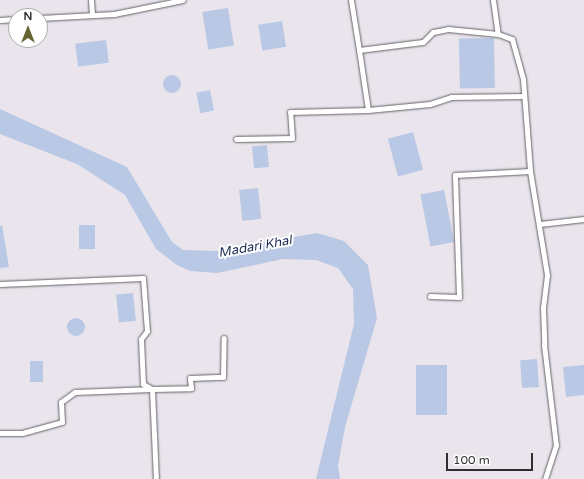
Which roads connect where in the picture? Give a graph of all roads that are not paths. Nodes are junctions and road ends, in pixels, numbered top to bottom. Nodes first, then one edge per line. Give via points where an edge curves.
1 (91, 0) edge
2 (183, 0) edge
3 (351, 0) edge
4 (493, 0) edge
5 (92, 15) junction
6 (48, 18) edge
7 (498, 34) junction
8 (359, 50) junction
9 (524, 96) junction
10 (368, 110) junction
11 (236, 139) dead end
12 (530, 171) junction
13 (584, 219) edge
14 (540, 224) junction
15 (0, 284) edge
16 (430, 296) dead end
17 (224, 338) dead end
18 (152, 389) junction
19 (0, 433) edge
20 (545, 478) edge
21 (156, 479) edge

1 - 5 street
2 - 5 street
3 - 8 street
4 - 7 street
5 - 6 street
7 - 8 street via 448,29 433,32 423,42
7 - 9 street via 512,39
8 - 10 street
9 - 10 street via 451,97 430,104
9 - 12 street
10 - 11 street via 290,112 292,138
12 - 14 street
12 - 16 street via 455,175 459,296
13 - 14 street
14 - 20 street via 548,275 543,307 544,345 556,445
15 - 18 street via 143,278 147,331 141,339 143,384
17 - 18 street via 223,377 190,378 191,388
18 - 19 street via 75,392 61,402 62,422 22,433
18 - 21 street

